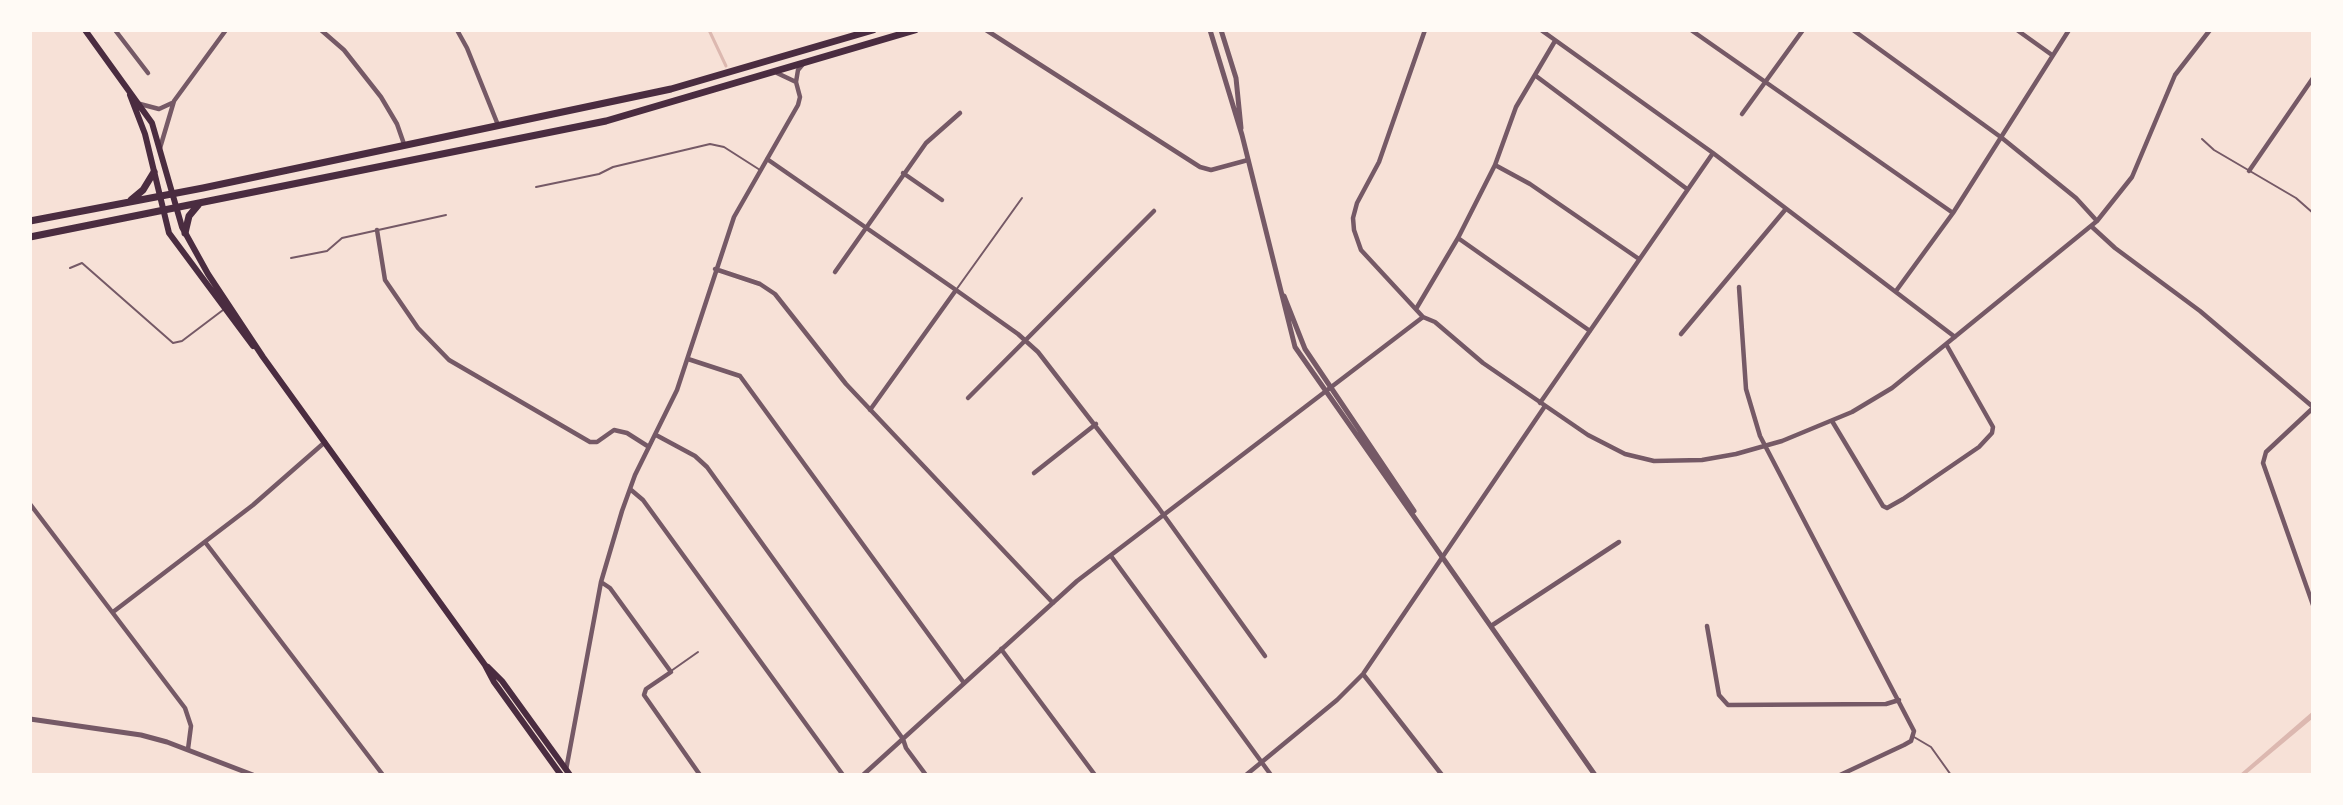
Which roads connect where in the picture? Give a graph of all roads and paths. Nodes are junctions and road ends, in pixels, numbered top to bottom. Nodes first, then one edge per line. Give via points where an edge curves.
1 (85, 30) edge
2 (115, 30) edge
3 (226, 30) edge
4 (321, 30) edge
5 (457, 30) edge
6 (873, 30) edge
7 (915, 30) edge
8 (986, 30) edge
9 (1210, 30) edge
10 (1221, 30) edge
11 (1425, 30) edge
12 (1541, 30) edge
13 (1691, 30) edge
14 (1803, 30) edge
15 (1853, 30) edge
16 (2017, 30) edge
17 (2069, 30) edge
18 (2210, 30) edge
19 (1555, 41) junction
20 (2052, 55) junction
21 (803, 64) junction
22 (774, 72) junction
23 (148, 73) dead end
24 (1536, 76) junction
25 (2313, 78) edge
26 (1765, 81) junction
27 (796, 82) junction
28 (126, 84) junction
29 (174, 101) junction
30 (140, 104) junction
31 (960, 113) dead end
32 (1742, 114) dead end
33 (498, 125) junction
34 (1242, 135) junction
35 (2002, 138) junction
36 (2202, 139) dead end
37 (404, 144) junction
38 (160, 148) junction
39 (1713, 153) junction
40 (767, 159) junction
41 (1248, 160) junction
42 (1495, 165) junction
43 (760, 170) junction
44 (2248, 171) junction
45 (154, 172) junction
46 (903, 173) junction
47 (536, 188) dead end
48 (1687, 189) junction
49 (171, 193) junction
50 (159, 195) junction
51 (1022, 198) dead end
52 (942, 200) dead end
53 (129, 201) junction
54 (200, 204) junction
55 (176, 208) junction
56 (1785, 210) junction
57 (162, 211) junction
58 (1154, 211) dead end
59 (1953, 213) junction
60 (2313, 213) edge
61 (446, 215) dead end
62 (30, 221) edge
63 (2097, 221) junction
64 (2091, 226) junction
65 (866, 227) junction
66 (377, 230) junction
67 (185, 233) junction
68 (30, 237) edge
69 (1458, 238) junction
70 (291, 258) dead end
71 (1639, 259) junction
72 (70, 268) dead end
73 (716, 269) junction
74 (835, 272) dead end
75 (1281, 286) junction
76 (1739, 287) dead end
77 (957, 290) junction
78 (1896, 291) junction
79 (227, 308) junction
80 (1416, 309) junction
81 (1424, 318) junction
82 (1590, 331) junction
83 (1682, 334) dead end
84 (1955, 337) junction
85 (1026, 340) junction
86 (1946, 344) junction
87 (688, 359) junction
88 (1332, 389) junction
89 (1325, 394) junction
90 (968, 398) dead end
91 (1540, 403) junction
92 (1545, 406) junction
93 (2313, 407) edge
94 (870, 410) junction
95 (1832, 421) junction
96 (1096, 424) junction
97 (656, 435) junction
98 (325, 442) junction
99 (649, 447) junction
100 (1766, 447) junction
101 (1034, 473) dead end
102 (630, 489) junction
103 (30, 504) edge
104 (1164, 515) junction
105 (1420, 522) junction
106 (205, 542) junction
107 (1619, 542) dead end
108 (1111, 556) junction
109 (1444, 557) junction
110 (601, 582) junction
111 (1053, 603) junction
112 (2313, 605) edge
113 (113, 612) junction
114 (1491, 626) junction
115 (1707, 626) dead end
116 (1001, 650) junction
117 (698, 652) dead end
118 (1265, 656) dead end
119 (671, 672) junction
120 (1363, 674) junction
121 (964, 683) junction
122 (1899, 700) junction
123 (30, 719) edge
124 (1913, 736) junction
125 (903, 739) junction
126 (188, 749) junction
127 (1261, 763) junction
128 (566, 774) edge
129 (253, 775) edge
130 (383, 775) edge
131 (700, 775) edge
132 (843, 775) edge
133 (863, 775) edge
134 (926, 775) edge
135 (1095, 775) edge
136 (1246, 775) edge
137 (1271, 775) edge
138 (1442, 775) edge
139 (1595, 775) edge
140 (1840, 775) edge
141 (1951, 775) edge

1 - 28 main road
2 - 23 street
3 - 29 street
4 - 37 street via 344,50 381,97 398,124
5 - 33 street
6 - 33 main road via 699,83
7 - 21 main road
8 - 41 street via 1200,167 1211,170
9 - 34 street
10 - 34 street via 1236,78
11 - 80 street via 1379,162 1353,218 1361,250
12 - 19 street
13 - 26 street
14 - 26 street
15 - 35 street
16 - 20 street
17 - 20 street
18 - 63 street via 2175,75 2132,177
19 - 24 street
19 - 39 street
20 - 35 street
21 - 22 main road
21 - 27 street
22 - 27 street
22 - 54 main road via 606,121
24 - 42 street via 1516,107
24 - 48 street
25 - 44 street
26 - 32 street
26 - 59 street
27 - 40 street via 798,105
28 - 30 main road
28 - 45 main road
29 - 30 street via 159,109
29 - 38 street
30 - 38 main road via 152,123
31 - 46 street via 926,143
33 - 37 main road
34 - 41 street
35 - 59 street
35 - 63 street via 2076,198
36 - 44 lane
37 - 49 main road
38 - 49 main road
39 - 48 street
39 - 56 street
40 - 43 street
40 - 65 street
41 - 75 street
42 - 69 street
42 - 71 street via 1530,184
43 - 47 lane via 724,147 710,144
43 - 73 street via 734,217
44 - 60 lane via 2287,192
45 - 50 main road
45 - 53 main road via 143,190
46 - 52 street
46 - 65 street
48 - 71 street
49 - 50 main road
49 - 55 main road
50 - 53 main road
50 - 57 main road
51 - 77 lane
53 - 62 main road
54 - 55 main road
54 - 67 main road via 189,216
55 - 57 main road
55 - 67 main road
56 - 78 street
56 - 83 street
57 - 68 main road
57 - 79 main road via 172,239
58 - 85 street
59 - 78 street
61 - 66 lane
63 - 64 street
64 - 84 street
64 - 93 street
65 - 74 street
65 - 77 street
66 - 70 lane via 342,238 325,252
66 - 99 street via 385,280 418,328 449,360 590,442 597,442 614,430
67 - 79 main road
69 - 80 street
69 - 82 street
71 - 82 street
72 - 79 lane via 82,263 173,343 182,341
73 - 87 street
73 - 94 street via 771,290
75 - 88 street via 1302,342
75 - 89 street via 1295,347
76 - 100 street via 1746,389
77 - 85 street
77 - 94 street
78 - 84 street
79 - 98 main road
80 - 81 street
81 - 88 street
81 - 91 street via 1435,322 1483,363
82 - 91 street
84 - 86 street
85 - 90 street
85 - 96 street
86 - 95 street via 1874,400
86 - 95 street via 1993,427 1992,433 1979,447 1904,499 1887,508 1879,502
87 - 97 street
87 - 121 street via 740,376
88 - 89 street
88 - 105 street
89 - 104 street
89 - 105 street
91 - 92 street
92 - 100 street via 1608,447 1654,460 1702,460
92 - 109 street
93 - 112 street via 2266,452 2263,463
94 - 111 street
95 - 100 street
96 - 101 street
96 - 104 street
97 - 99 street
97 - 125 street via 707,467
98 - 106 street
98 - 128 main road via 485,664 494,682
99 - 102 street
100 - 122 street
102 - 110 street
102 - 132 street via 643,500
103 - 113 street
104 - 108 street
104 - 118 street
105 - 109 street
106 - 113 street
106 - 130 street
107 - 114 street
108 - 111 street
108 - 127 street
109 - 114 street
109 - 120 street
110 - 119 street via 610,588
110 - 128 street
111 - 116 street
113 - 126 street via 185,708 191,726
114 - 139 street
115 - 122 street via 1719,695 1728,705 1886,704
116 - 121 street
116 - 135 street
117 - 119 lane
119 - 131 street via 646,689 645,698
120 - 127 street
120 - 138 street
121 - 125 street
122 - 124 street via 1912,724
123 - 126 street via 141,735
124 - 140 street via 1904,745
124 - 141 lane via 1931,747
125 - 133 street
125 - 134 street
126 - 129 street
127 - 136 street
127 - 137 street

